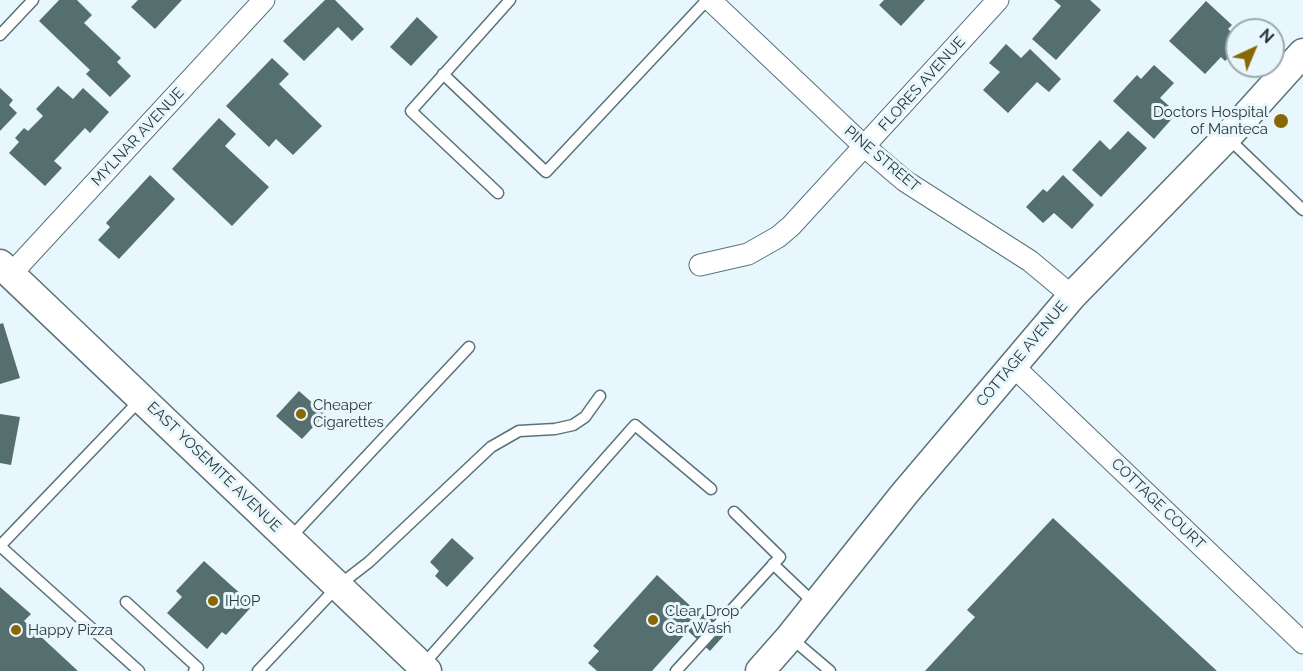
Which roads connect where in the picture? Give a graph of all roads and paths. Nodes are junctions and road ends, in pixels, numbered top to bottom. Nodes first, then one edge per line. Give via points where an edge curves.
1 (33, 0) edge
2 (264, 0) edge
3 (510, 0) edge
4 (709, 0) edge
5 (998, 0) edge
6 (0, 35) edge
7 (1303, 53) edge
8 (444, 74) junction
9 (1227, 137) junction
10 (865, 147) junction
11 (498, 193) dead end
12 (1303, 210) edge
13 (700, 265) dead end
14 (6, 269) edge
15 (1072, 296) junction
16 (469, 346) dead end
17 (1013, 366) junction
18 (600, 396) dead end
19 (141, 398) junction
20 (711, 489) dead end
21 (734, 512) dead end
22 (289, 539) junction
23 (0, 546) edge
24 (773, 564) junction
25 (338, 586) junction
26 (126, 602) dead end
27 (816, 605) junction
28 (790, 637) junction
29 (1303, 643) edge
30 (425, 668) edge
31 (139, 671) edge
32 (195, 671) edge
33 (258, 671) edge
34 (676, 671) edge
35 (760, 671) edge
36 (830, 671) edge

1 - 6 lane
2 - 14 street, MYLNAR AVENUE
3 - 8 lane
4 - 8 lane via 546,172
4 - 10 street, PINE STREET
5 - 10 street, FLORES AVENUE
7 - 9 street, COTTAGE AVENUE
8 - 11 lane via 411,111
9 - 12 lane
9 - 15 street, COTTAGE AVENUE
10 - 13 street, FLORES AVENUE via 778,237 748,254
10 - 15 street, PINE STREET via 905,181 1030,261
14 - 19 street, EAST YOSEMITE AVENUE
15 - 17 street, COTTAGE AVENUE
16 - 22 lane
17 - 27 street, COTTAGE AVENUE
17 - 29 street, COTTAGE COURT
18 - 25 lane via 585,417 573,425 519,431 491,447 369,562
19 - 22 street, EAST YOSEMITE AVENUE
19 - 23 lane
20 - 30 lane via 635,425
21 - 24 lane via 780,557
22 - 25 street, EAST YOSEMITE AVENUE
23 - 31 lane
24 - 27 lane
24 - 34 lane
25 - 30 street, EAST YOSEMITE AVENUE
25 - 33 lane
26 - 32 lane via 198,668
27 - 28 street, COTTAGE AVENUE
28 - 35 street, COTTAGE AVENUE
28 - 36 lane

